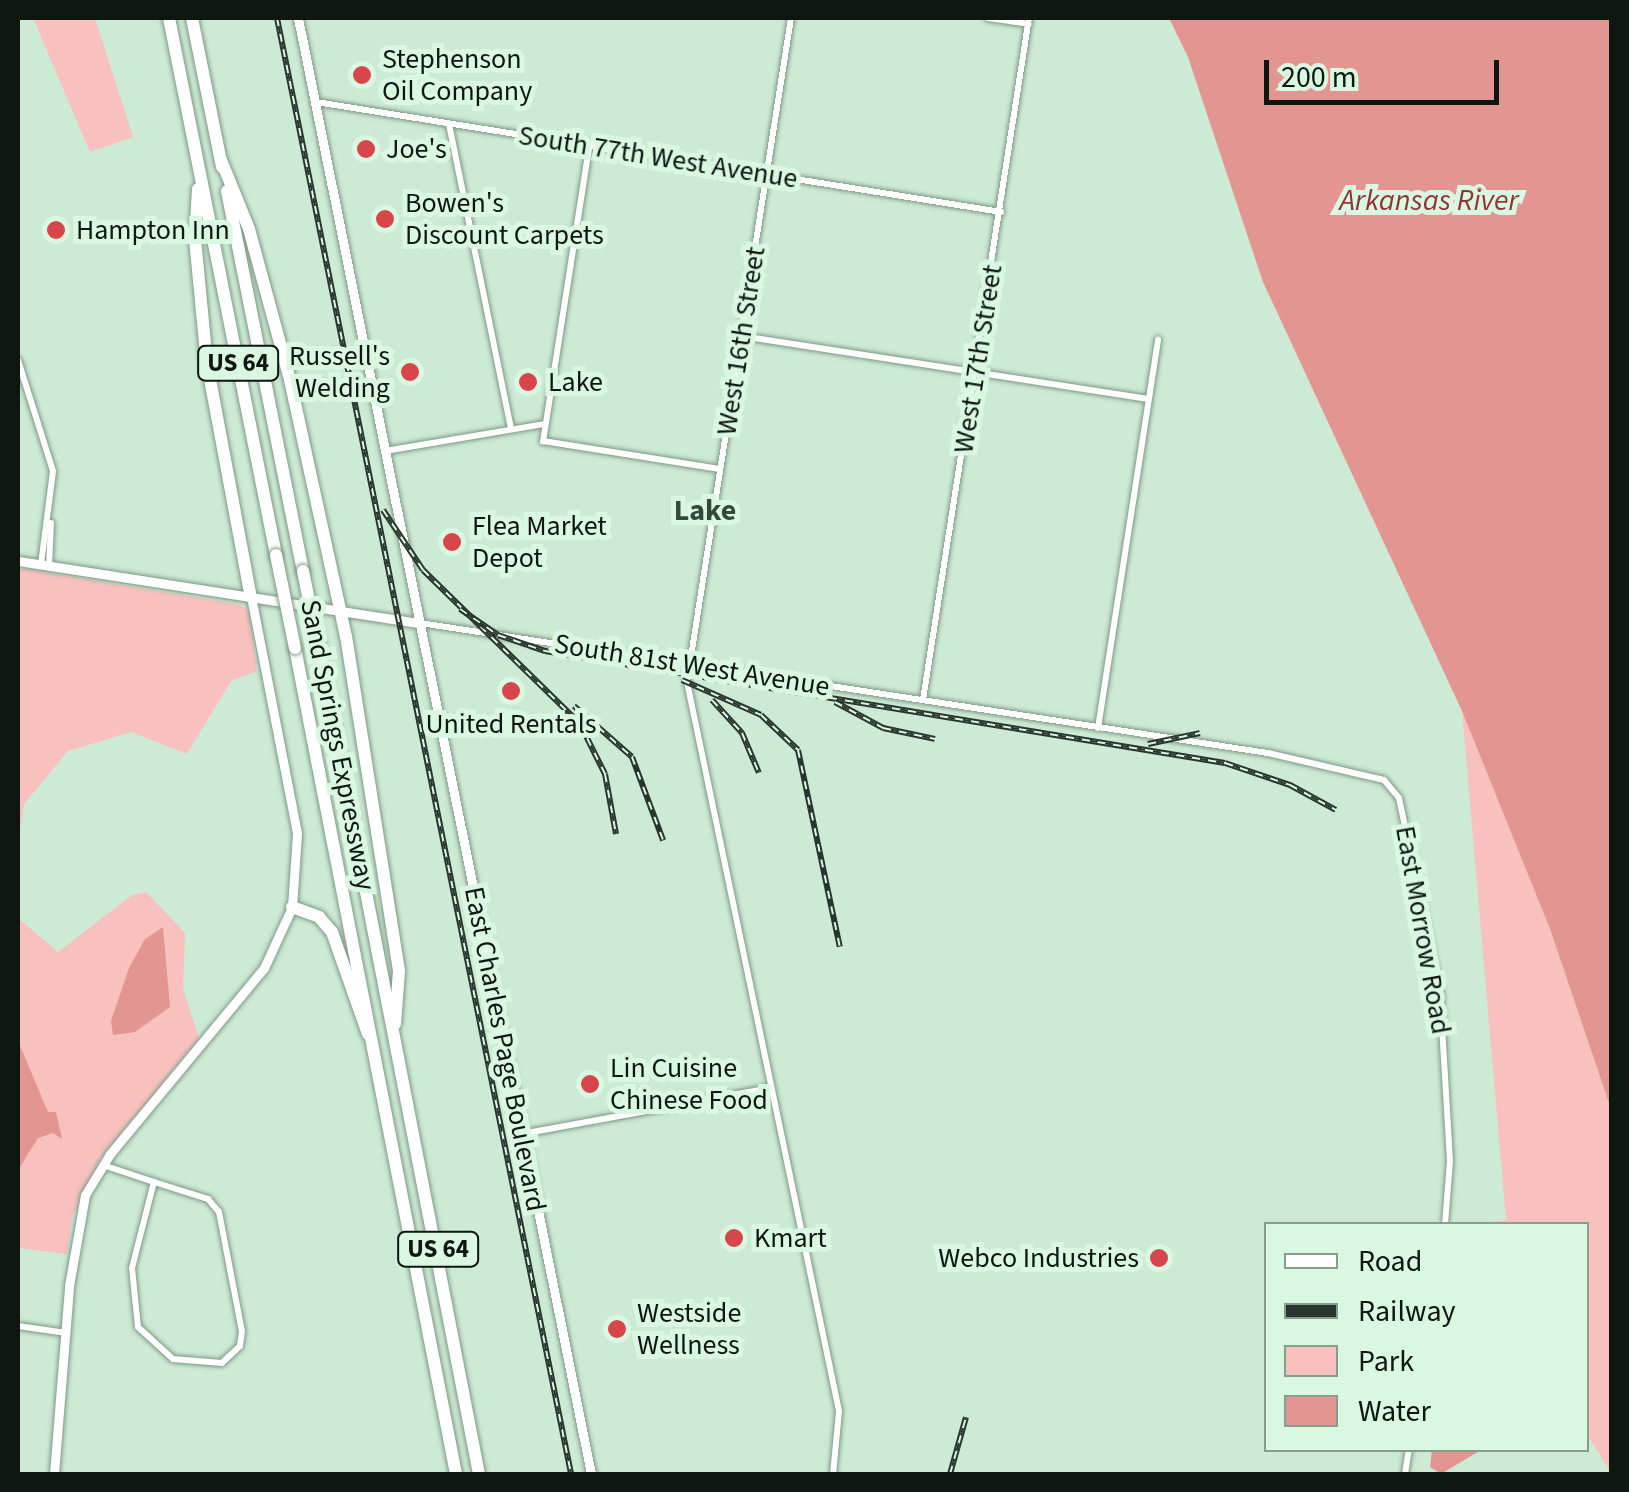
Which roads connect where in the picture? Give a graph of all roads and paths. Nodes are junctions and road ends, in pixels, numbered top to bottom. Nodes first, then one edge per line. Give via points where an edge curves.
1 (169, 18) edge
2 (192, 18) edge
3 (298, 18) edge
4 (791, 18) edge
5 (988, 18) edge
6 (1029, 21) edge
7 (314, 102) junction
8 (450, 124) junction
9 (589, 148) junction
10 (220, 160) junction
11 (200, 172) junction
12 (767, 174) junction
13 (1001, 212) junction
14 (741, 336) junction
15 (1158, 340) dead end
16 (18, 360) edge
17 (975, 374) junction
18 (1147, 400) junction
19 (544, 424) junction
20 (511, 428) junction
21 (384, 451) junction
22 (720, 469) junction
23 (18, 561) edge
24 (45, 566) junction
25 (251, 597) junction
26 (340, 612) junction
27 (420, 623) junction
28 (690, 665) junction
29 (923, 700) junction
30 (1098, 728) junction
31 (1366, 771) joint
32 (292, 907) junction
33 (394, 1024) junction
34 (381, 1066) junction
35 (770, 1088) junction
36 (522, 1134) junction
37 (102, 1165) junction
38 (154, 1182) junction
39 (1445, 1222) edge
40 (18, 1326) edge
41 (66, 1333) junction
42 (54, 1474) edge
43 (456, 1474) edge
44 (479, 1474) edge
45 (591, 1474) edge
46 (832, 1474) edge

1 - 11 highway, Sand Springs Expressway / US 64
2 - 10 highway, Sand Springs Expressway / US 64
3 - 7 main road, East Charles Page Boulevard
4 - 12 street, West 16th Street
5 - 6 street
6 - 13 street, West 17th Street
7 - 8 street, South 77th West Avenue
7 - 21 main road, East Charles Page Boulevard
8 - 9 street, South 77th West Avenue
8 - 20 street
9 - 12 street, South 77th West Avenue
9 - 19 street
10 - 26 highway via 249,229 290,380
10 - 33 highway, Sand Springs Expressway / US 64, bridge
11 - 25 highway via 194,239 207,363
11 - 34 highway, Sand Springs Expressway / US 64, bridge
12 - 13 street, South 77th West Avenue
12 - 14 street, West 16th Street
13 - 17 street, West 17th Street
14 - 17 street
14 - 22 street, West 16th Street
15 - 18 street
16 - 24 street via 50,457
17 - 18 street
17 - 29 street, West 17th Street
18 - 30 street
19 - 20 street
19 - 22 street via 543,441 554,447
20 - 21 street
21 - 27 main road, East Charles Page Boulevard
22 - 28 street, West 16th Street
23 - 24 main road, South 81st West Avenue
24 - 25 main road, South 81st West Avenue
25 - 26 main road, South 81st West Avenue
25 - 32 main road via 297,832
26 - 27 main road, South 81st West Avenue
26 - 33 highway via 399,971
27 - 28 street, South 81st West Avenue
27 - 36 main road, East Charles Page Boulevard
28 - 29 street, South 81st West Avenue
28 - 35 street, West 16th Street via 702,766
29 - 30 street, South 81st West Avenue
30 - 31 street, South 81st West Avenue
31 - 39 street, East Morrow Road via 1398,798 1436,974 1450,1162
32 - 34 highway via 319,917 332,932
32 - 37 main road via 256,978
33 - 44 highway, Sand Springs Expressway / US 64
34 - 43 highway, Sand Springs Expressway / US 64
35 - 36 street
35 - 46 street, West 16th Street via 777,1095 839,1410
36 - 45 main road, East Charles Page Boulevard
37 - 38 street
37 - 41 main road via 80,1212
38 - 38 street via 132,1268 138,1327 173,1359 222,1363 240,1346 242,1331 219,1212 208,1199
40 - 41 street
41 - 42 main road

